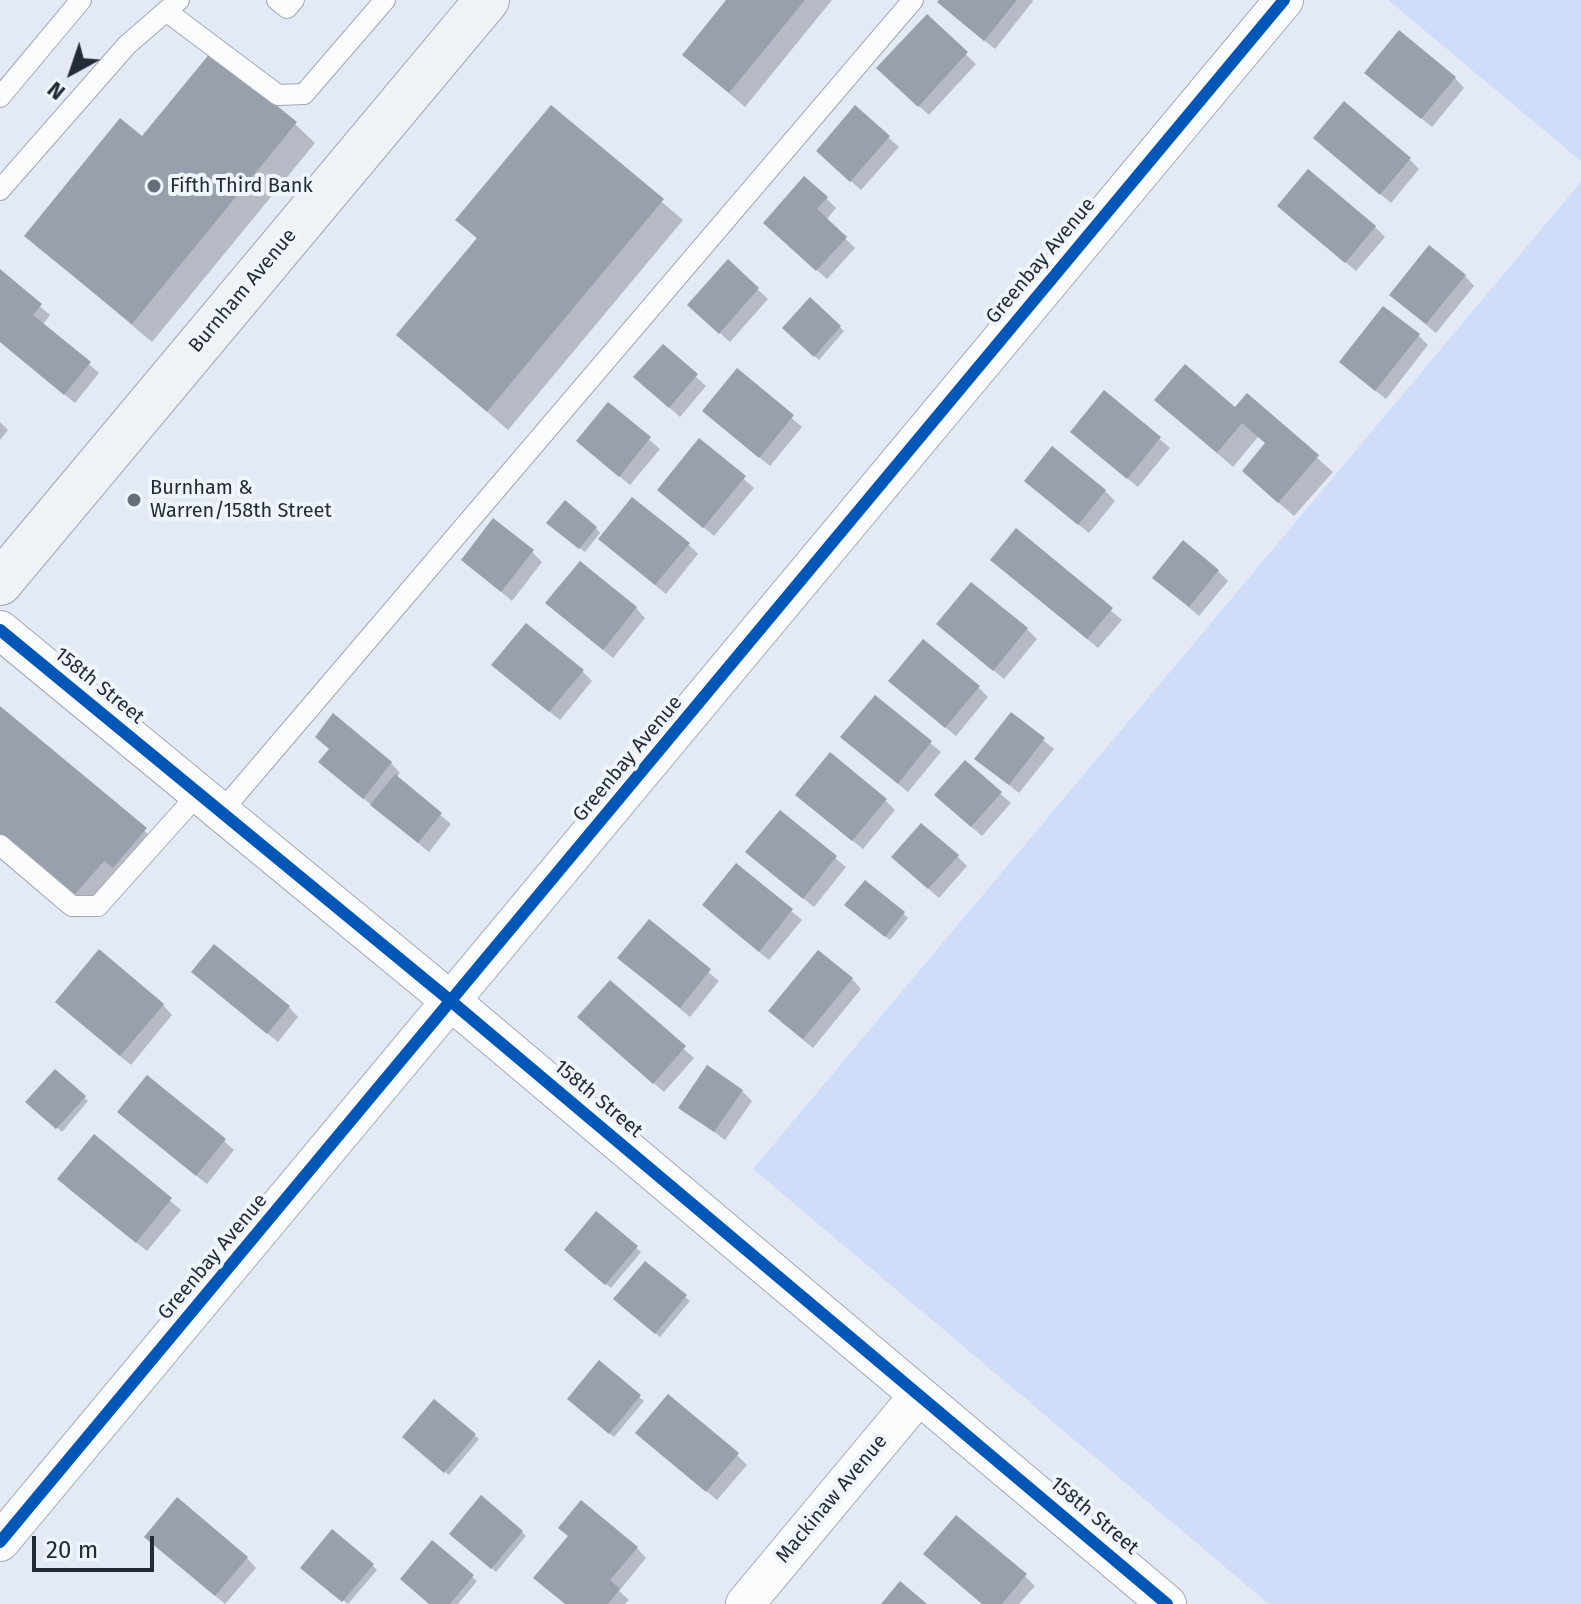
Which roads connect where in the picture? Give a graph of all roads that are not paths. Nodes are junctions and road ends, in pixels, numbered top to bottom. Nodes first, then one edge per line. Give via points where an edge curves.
1 (81, 0) edge
2 (277, 0) edge
3 (294, 0) edge
4 (385, 0) edge
5 (487, 0) edge
6 (913, 0) edge
7 (1284, 0) edge
8 (172, 6) edge
9 (0, 97) edge
10 (0, 190) edge
11 (0, 583) edge
12 (0, 630) edge
13 (210, 802) junction
14 (0, 845) edge
15 (452, 1002) junction
16 (919, 1395) junction
17 (0, 1542) edge
18 (745, 1604) edge
19 (1167, 1604) edge

1 - 9 lane
2 - 3 lane via 287,8
4 - 8 lane via 304,94 278,95
5 - 11 main road, Burnham Avenue
6 - 13 lane
7 - 15 street, Greenbay Avenue
8 - 10 lane via 127,45
12 - 13 street, 158th Street
13 - 14 lane via 98,906 72,906
13 - 15 street, 158th Street
15 - 16 street, 158th Street
15 - 17 street, Greenbay Avenue
16 - 18 street, Mackinaw Avenue
16 - 19 street, 158th Street

